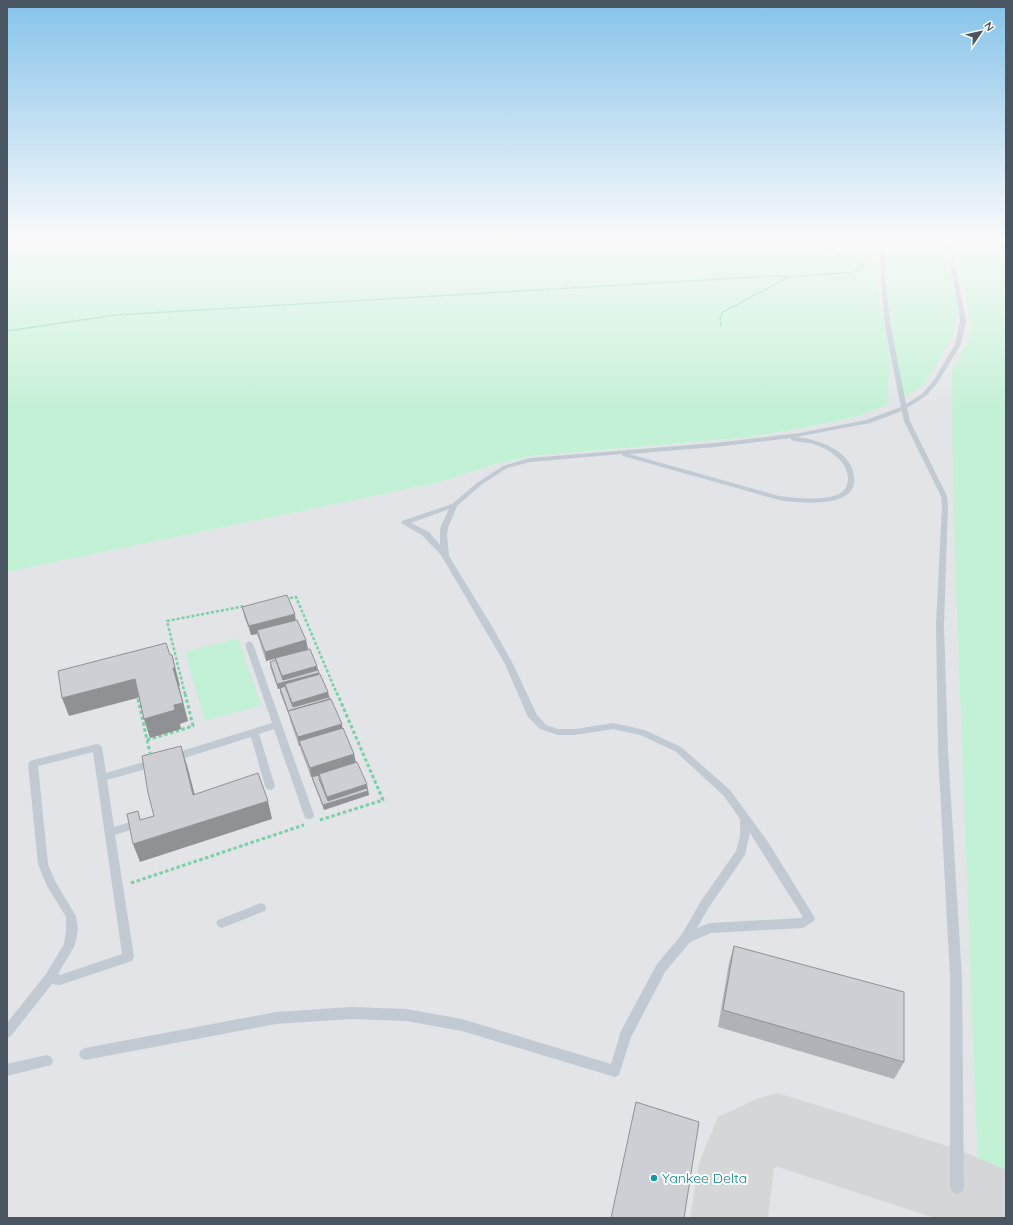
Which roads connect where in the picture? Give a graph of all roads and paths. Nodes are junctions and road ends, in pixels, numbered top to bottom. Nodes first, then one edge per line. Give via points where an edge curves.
1 (416, 297) edge
2 (751, 297) edge
3 (884, 297) edge
4 (959, 297) edge
5 (721, 326) dead end
6 (7, 331) edge
7 (904, 408) junction
8 (774, 438) junction
9 (618, 453) junction
10 (454, 505) junction
11 (445, 556) junction
12 (249, 644) dead end
13 (138, 699) edge
14 (278, 725) junction
15 (254, 733) junction
16 (150, 754) edge
17 (101, 778) junction
18 (270, 786) dead end
19 (309, 815) dead end
20 (745, 819) junction
21 (147, 821) edge
22 (109, 833) junction
23 (261, 908) dead end
24 (222, 923) dead end
25 (686, 938) junction
26 (50, 978) junction
27 (7, 1032) edge
28 (85, 1054) dead end
29 (47, 1061) dead end
30 (7, 1070) edge
31 (957, 1187) dead end

1 - 6 path via 116,315
2 - 5 path via 723,312 720,318
3 - 7 lane
4 - 7 lane via 963,320 958,344 936,381 924,395
7 - 8 lane via 868,422
7 - 31 lane via 907,421 944,496 945,506 940,625 943,751 956,978
8 - 9 lane
8 - 9 lane via 811,442 832,451 849,465 852,487 832,498 790,500 753,492
9 - 10 lane via 530,460 504,467
10 - 11 lane via 444,528
10 - 11 lane via 405,524 426,534
11 - 20 lane via 509,664 533,717 542,727 558,732 575,732 613,726 642,732 678,749 727,793
12 - 14 lane
13 - 16 path
14 - 15 lane
14 - 19 lane
15 - 17 lane
15 - 18 lane
17 - 22 lane
17 - 26 lane via 97,747 33,764 43,864 71,916 69,945
20 - 25 lane via 741,852 705,904
20 - 25 lane via 810,918 803,923 710,928
21 - 22 lane
22 - 26 lane via 128,957 60,980
23 - 24 lane
25 - 28 lane via 661,968 625,1035 615,1071 462,1025 406,1016 351,1014 276,1018
26 - 27 lane
29 - 30 lane

